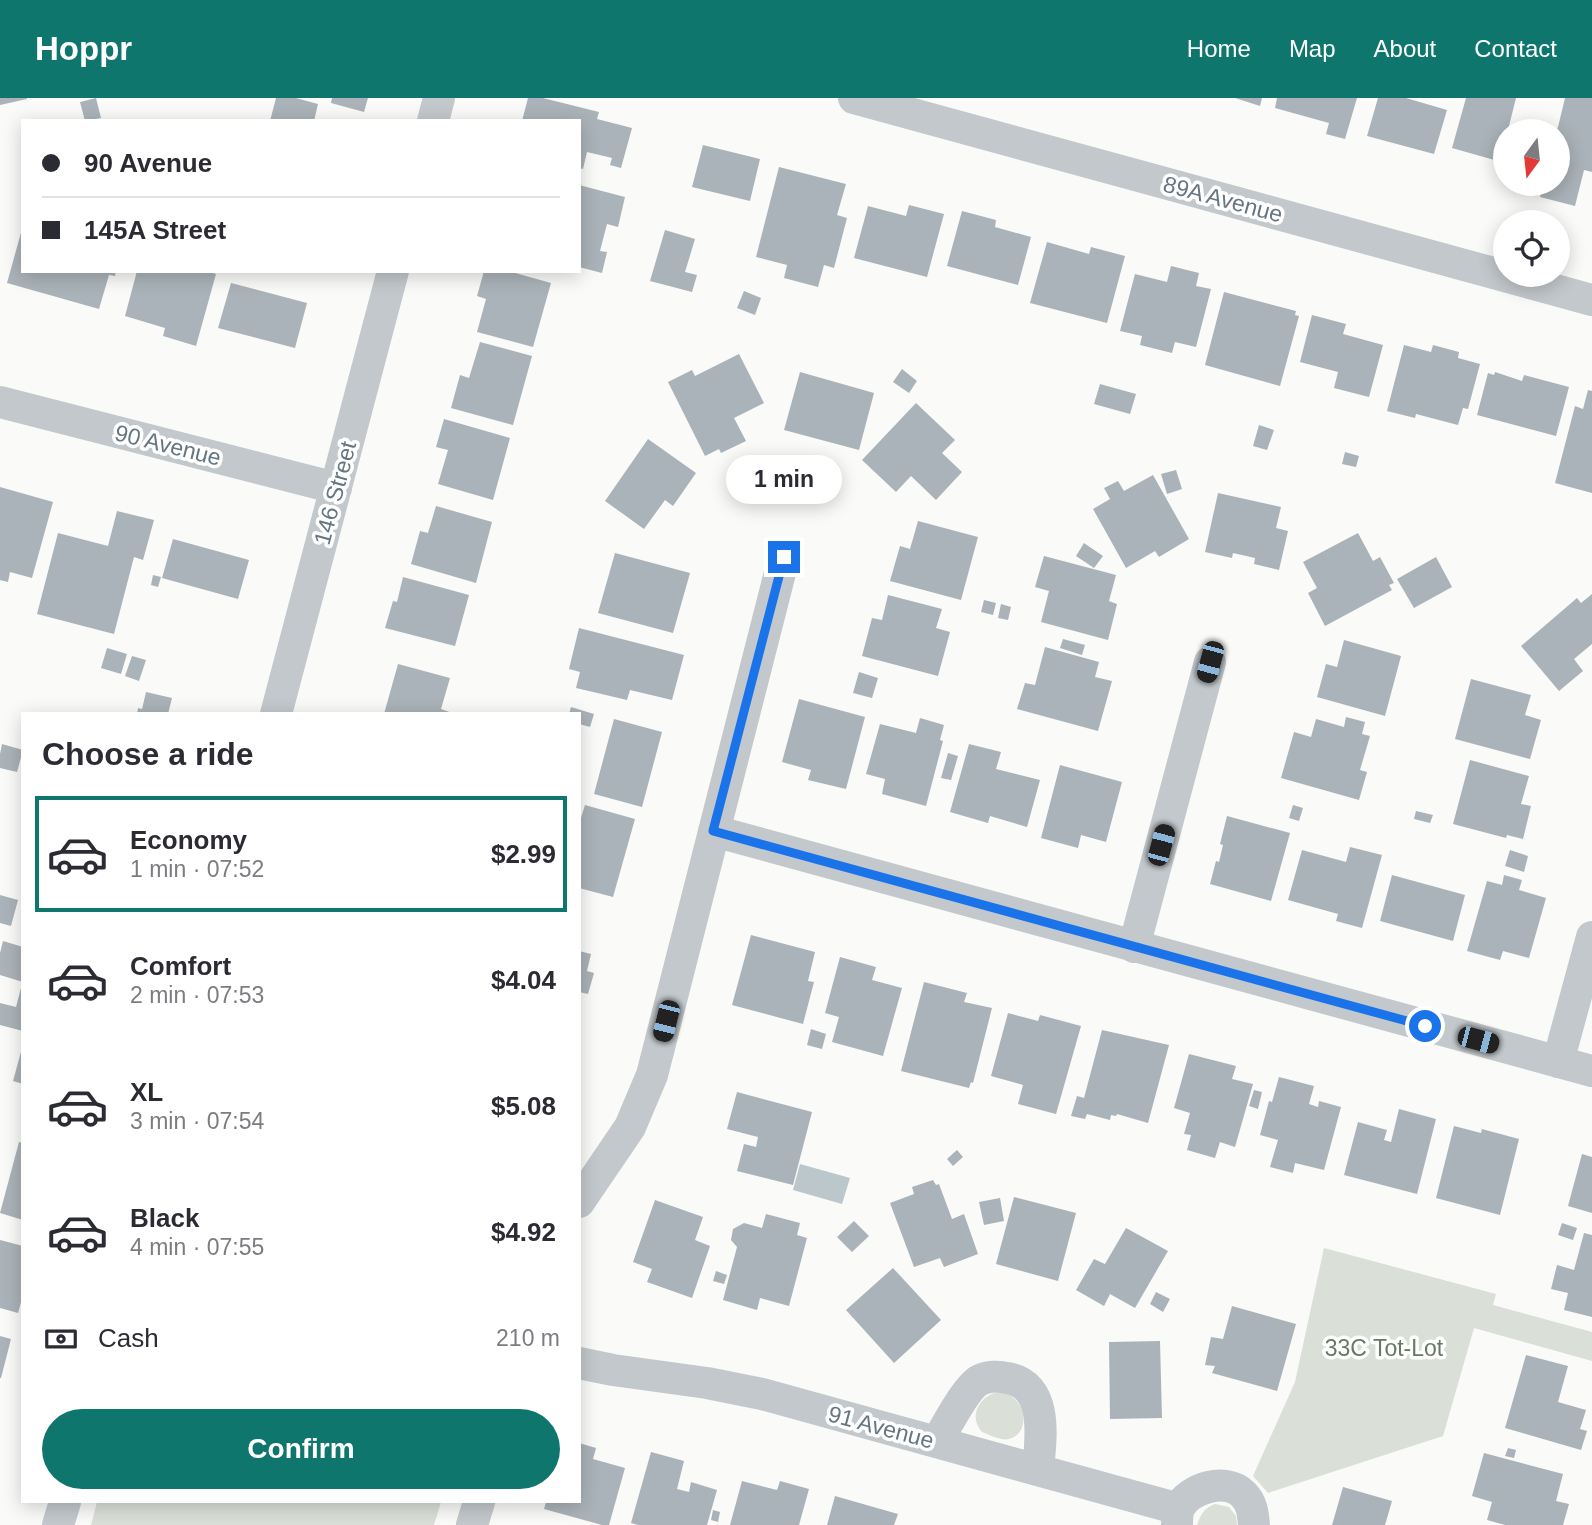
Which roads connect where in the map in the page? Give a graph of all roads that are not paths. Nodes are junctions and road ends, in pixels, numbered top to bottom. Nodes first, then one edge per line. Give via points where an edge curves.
1 (439, 98) edge
2 (854, 98) edge
3 (434, 119) edge
4 (392, 273) edge
5 (1592, 300) edge
6 (0, 402) edge
7 (336, 488) junction
8 (784, 557) dead end
9 (1210, 662) dead end
10 (277, 712) edge
11 (713, 831) junction
12 (1592, 937) edge
13 (1134, 947) junction
14 (1558, 1062) junction
15 (1592, 1071) edge
16 (581, 1199) edge
17 (581, 1363) edge
18 (937, 1442) junction
19 (1038, 1470) junction
20 (65, 1503) edge
21 (479, 1503) edge
22 (1178, 1517) edge
23 (58, 1525) edge
24 (472, 1525) edge
25 (1254, 1525) edge

1 - 3 street
2 - 5 street, 89A Avenue
4 - 7 street, 146 Street
6 - 7 street, 90 Avenue
7 - 10 street, 146 Street
8 - 11 street
9 - 13 street
11 - 13 street
11 - 16 street via 652,1075 631,1127
12 - 14 street
13 - 14 street
14 - 15 street
17 - 18 street, 91 Avenue via 762,1394
18 - 19 street, 91 Avenue
18 - 19 street via 979,1380 1014,1379 1027,1387 1038,1403
19 - 22 street, 91 Avenue
20 - 23 street
21 - 24 street
22 - 25 street, 91 Avenue via 1189,1497 1204,1488 1224,1486 1243,1494 1253,1510

